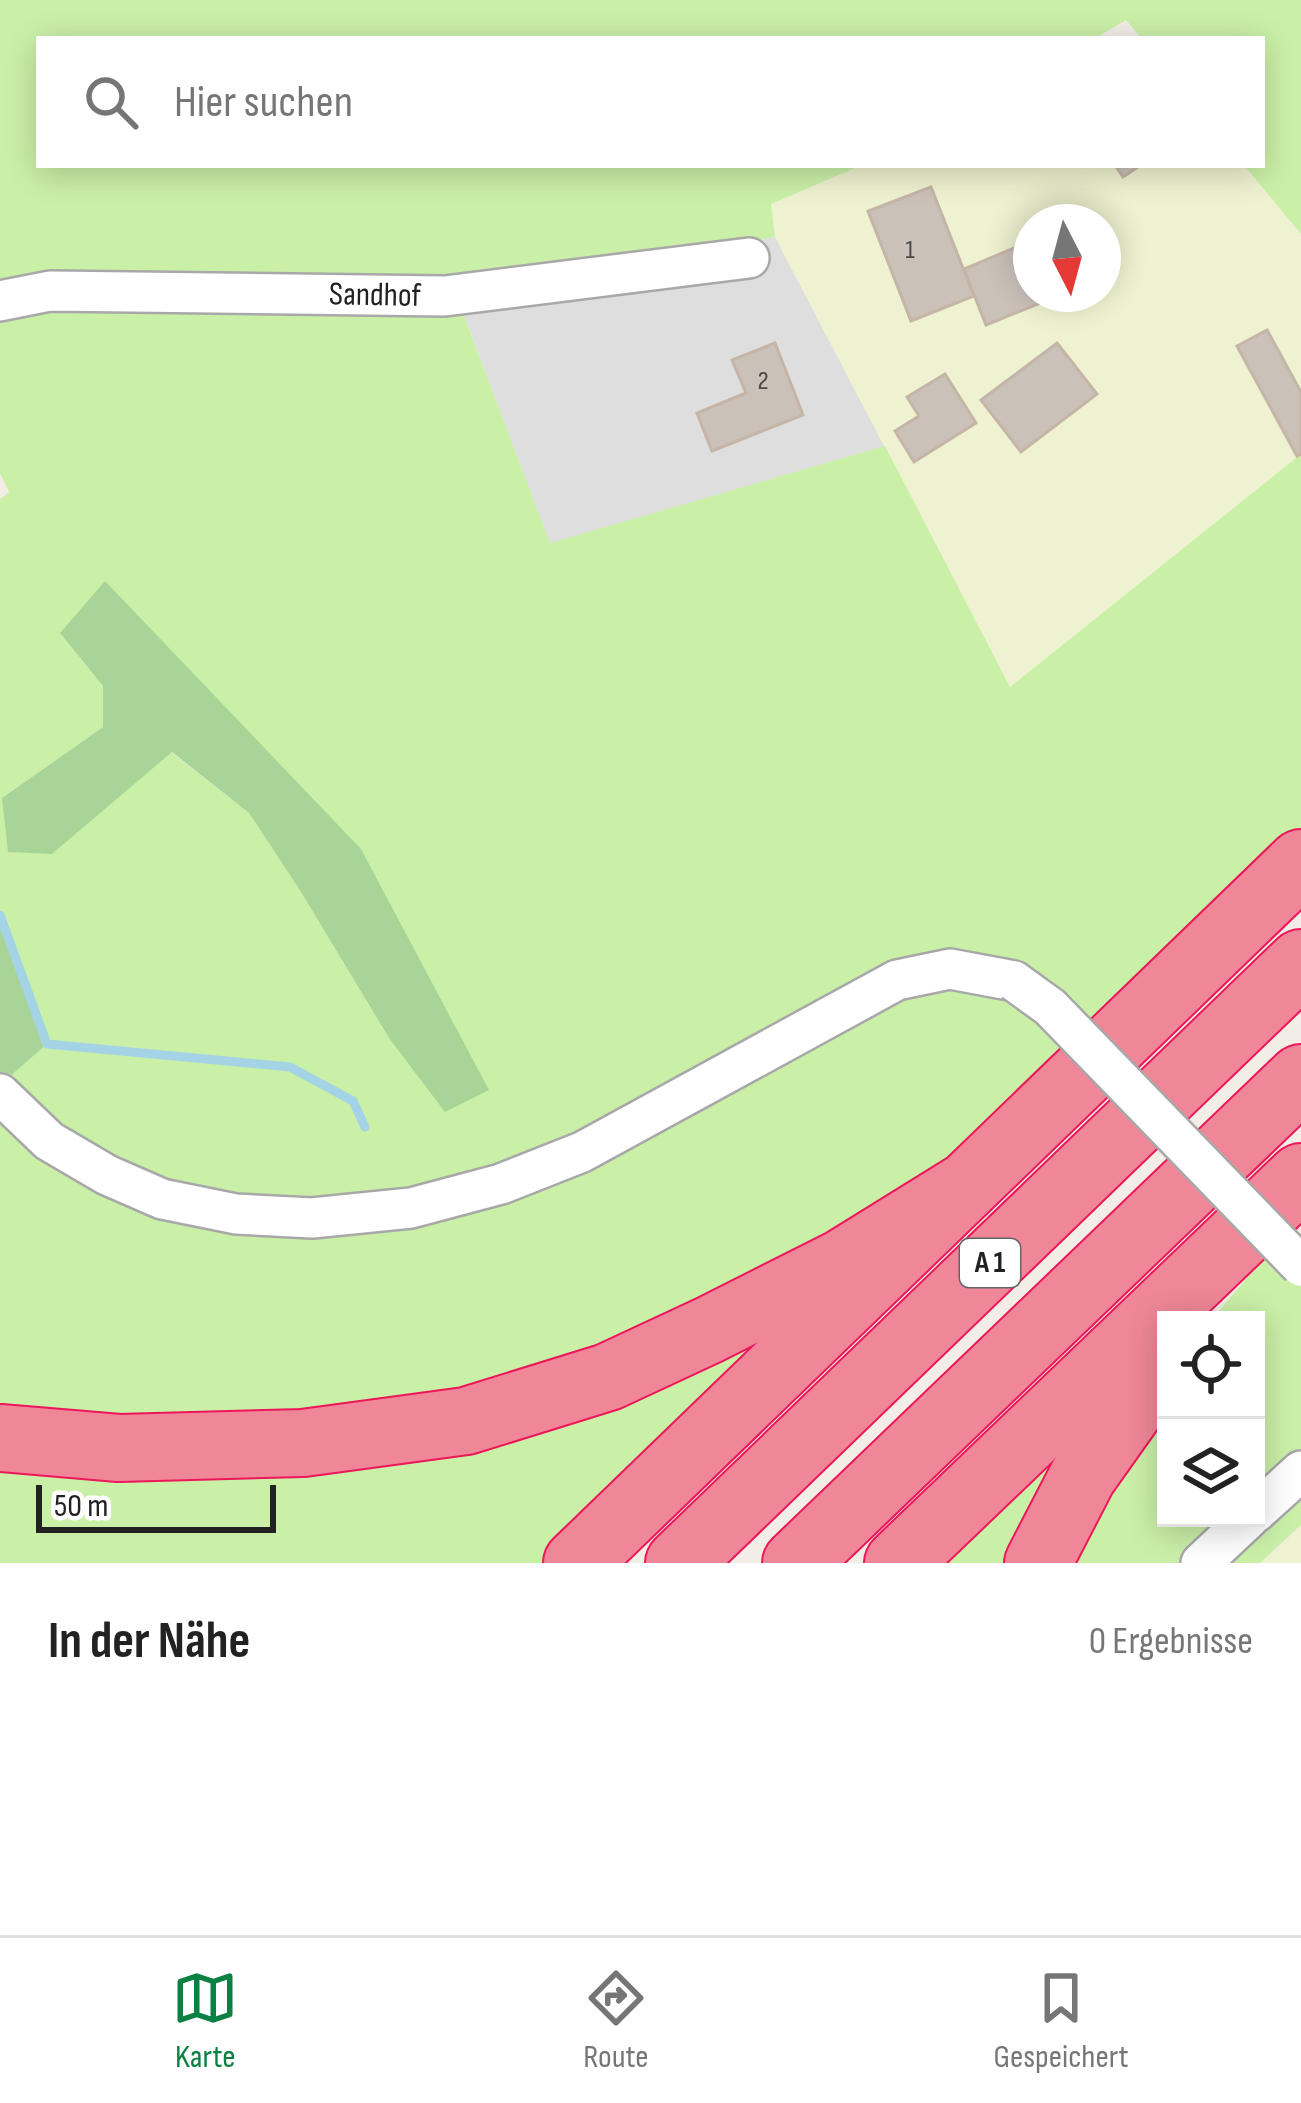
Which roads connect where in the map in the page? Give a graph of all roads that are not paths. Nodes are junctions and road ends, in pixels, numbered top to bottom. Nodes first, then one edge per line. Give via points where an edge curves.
1 (749, 259) dead end
2 (0, 301) edge
3 (1301, 863) edge
4 (1301, 964) edge
5 (1301, 1078) edge
6 (0, 1094) edge
7 (963, 1188) junction
8 (1290, 1188) edge
9 (1301, 1266) edge
10 (1200, 1311) edge
11 (1157, 1372) edge
12 (0, 1438) edge
13 (1301, 1471) edge
14 (1265, 1504) edge
15 (1240, 1527) edge
16 (578, 1563) edge
17 (679, 1563) edge
18 (796, 1563) edge
19 (898, 1563) edge
20 (1038, 1563) edge
21 (1201, 1563) edge

1 - 2 street, Sandhof via 445,296 50,291
3 - 7 highway
4 - 17 highway, A 1
5 - 18 highway, A 1
6 - 9 street, bridge via 49,1141 162,1199 312,1218 412,1208 582,1152 897,980 950,969 1014,981 1050,1007
7 - 12 highway via 842,1263 709,1330 608,1377 466,1421 303,1443 119,1448
7 - 16 highway
8 - 10 highway
8 - 19 highway
11 - 20 highway via 1084,1476
13 - 14 street
15 - 21 street

